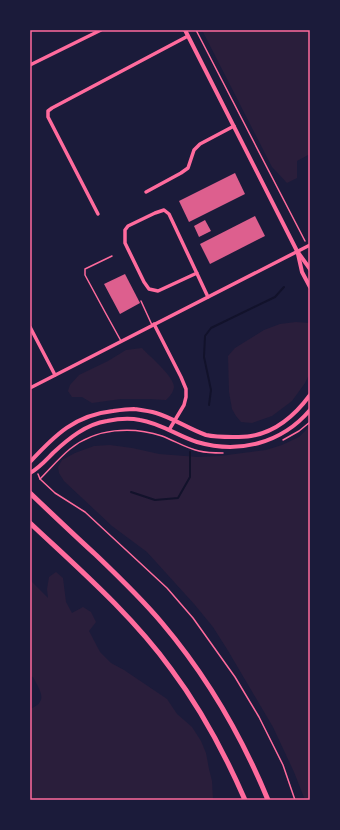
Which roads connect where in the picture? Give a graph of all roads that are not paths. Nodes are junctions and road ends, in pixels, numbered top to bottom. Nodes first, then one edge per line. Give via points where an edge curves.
1 (100, 30) edge
2 (185, 30) edge
3 (188, 36) junction
4 (30, 65) edge
5 (234, 126) junction
6 (146, 192) dead end
7 (98, 214) dead end
8 (309, 246) edge
9 (297, 251) junction
10 (112, 256) dead end
11 (310, 269) edge
12 (197, 272) junction
13 (310, 287) edge
14 (208, 296) junction
15 (141, 300) dead end
16 (153, 325) junction
17 (30, 327) edge
18 (121, 341) junction
19 (55, 375) junction
20 (30, 388) edge
21 (310, 395) edge
22 (310, 410) edge
23 (175, 421) junction
24 (169, 430) junction
25 (30, 462) edge
26 (30, 473) edge
27 (30, 493) edge
28 (30, 523) edge
29 (245, 800) edge
30 (268, 800) edge

1 - 4 street
2 - 3 street
3 - 5 street
3 - 7 street via 48,111 48,117
5 - 6 street via 200,144 194,150 188,168 181,174
5 - 9 street
8 - 9 street
9 - 11 street
9 - 13 street via 302,272
9 - 14 street
10 - 18 lane via 85,269 85,275
12 - 12 street via 158,291 149,289 125,243 125,230 128,226 164,210 169,214
12 - 14 street
14 - 16 street
15 - 16 lane
16 - 18 street
16 - 23 street via 186,389 184,405
17 - 19 street
18 - 19 street
19 - 20 street
21 - 23 street via 298,411 283,423 252,436 206,435
22 - 24 street via 305,417 279,436 248,446 216,446
23 - 24 street
23 - 25 street via 155,412 134,409 102,412 66,427
24 - 26 street via 140,420 105,421 91,425 61,446
27 - 30 main road via 118,576 162,622 228,718
28 - 29 main road via 125,614 171,668 204,718 232,769

